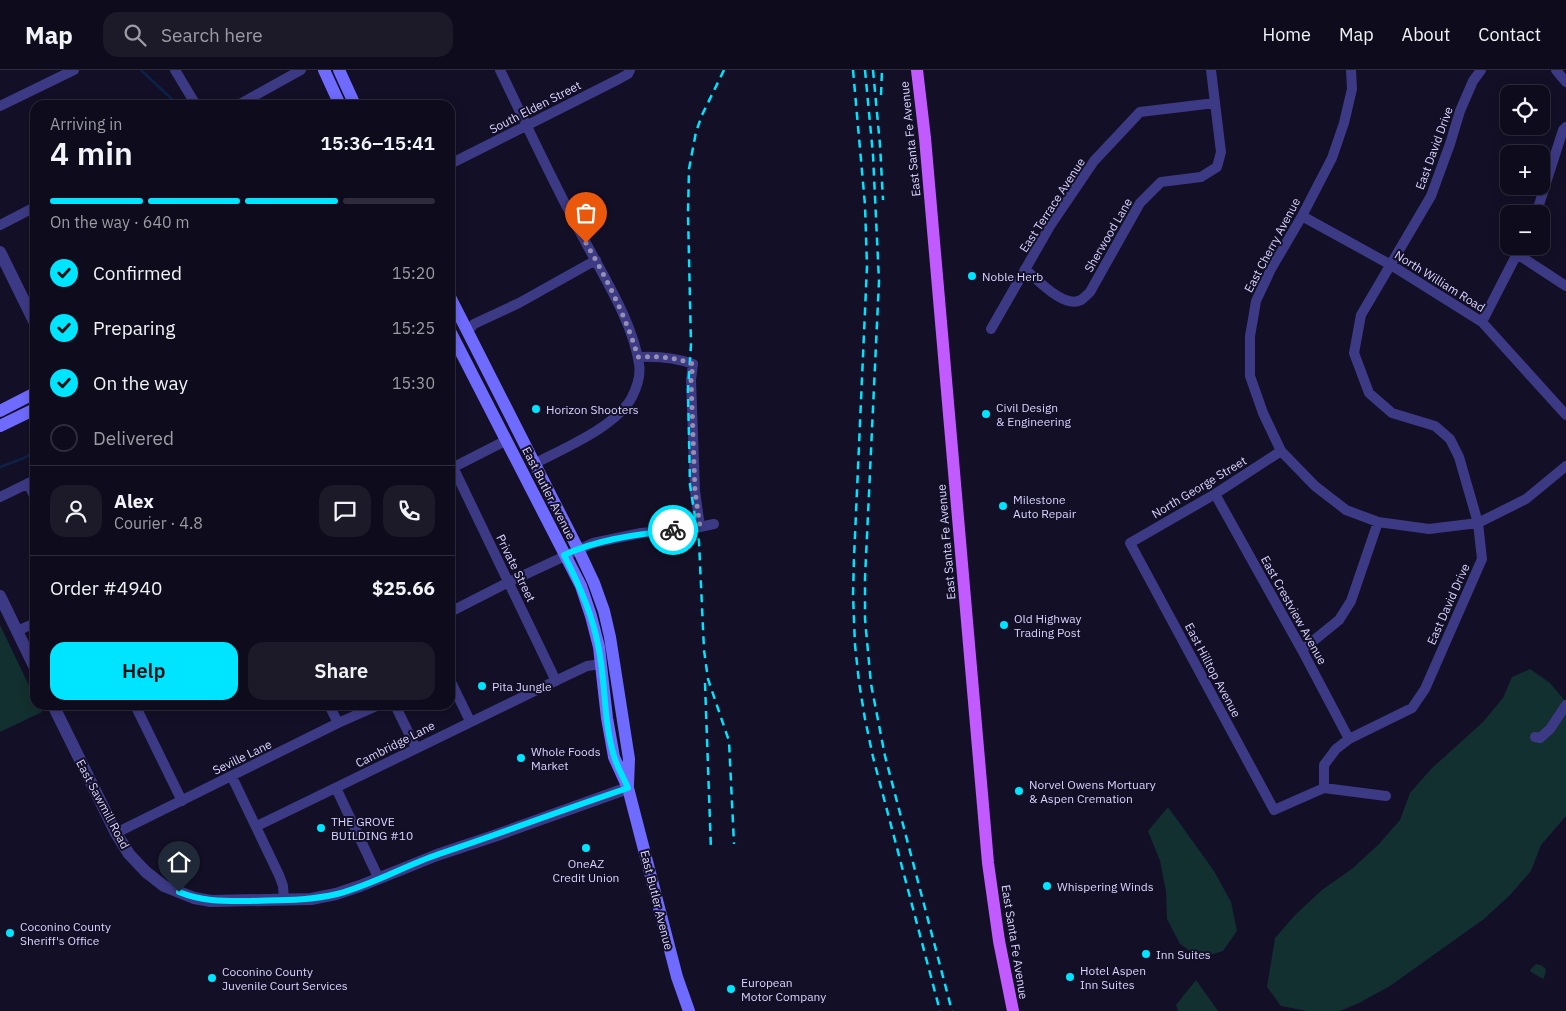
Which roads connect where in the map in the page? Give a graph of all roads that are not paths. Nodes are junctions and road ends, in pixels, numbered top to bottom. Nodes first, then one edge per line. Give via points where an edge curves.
1 (74, 70) edge
2 (175, 70) edge
3 (301, 70) edge
4 (324, 70) edge
5 (339, 70) edge
6 (500, 70) edge
7 (630, 70) edge
8 (917, 70) edge
9 (1211, 70) edge
10 (1351, 70) edge
11 (1481, 70) edge
12 (1556, 70) edge
13 (1566, 82) edge
14 (193, 100) edge
15 (247, 100) edge
16 (338, 100) edge
17 (353, 100) edge
18 (1215, 103) junction
19 (0, 106) edge
20 (527, 125) junction
21 (1566, 127) edge
22 (455, 161) edge
23 (1539, 205) edge
24 (30, 210) edge
25 (1302, 216) junction
26 (0, 225) edge
27 (0, 252) edge
28 (1516, 255) edge
29 (1526, 255) edge
30 (596, 260) junction
31 (1391, 265) junction
32 (1025, 269) junction
33 (1566, 286) edge
34 (30, 313) edge
35 (455, 320) edge
36 (1482, 322) junction
37 (471, 328) junction
38 (991, 329) dead end
39 (455, 334) edge
40 (455, 344) edge
41 (638, 357) junction
42 (30, 396) edge
43 (0, 411) edge
44 (30, 411) edge
45 (1566, 415) edge
46 (0, 426) edge
47 (505, 440) junction
48 (1281, 451) junction
49 (534, 464) junction
50 (455, 466) edge
51 (1566, 466) edge
52 (455, 476) edge
53 (30, 482) edge
54 (1215, 494) junction
55 (0, 497) edge
56 (1378, 522) junction
57 (1478, 523) junction
58 (714, 524) dead end
59 (700, 527) junction
60 (1130, 543) joint
61 (578, 549) junction
62 (564, 555) junction
63 (509, 582) junction
64 (0, 596) edge
65 (455, 609) edge
66 (30, 625) edge
67 (17, 631) junction
68 (1302, 650) junction
69 (30, 658) edge
70 (601, 664) junction
71 (556, 680) junction
72 (455, 690) edge
73 (1566, 705) edge
74 (55, 710) edge
75 (137, 710) edge
76 (332, 710) edge
77 (368, 710) edge
78 (397, 710) edge
79 (470, 721) junction
80 (338, 723) junction
81 (1535, 737) dead end
82 (1349, 739) junction
83 (416, 748) junction
84 (232, 777) junction
85 (336, 788) junction
86 (628, 788) junction
87 (1324, 788) junction
88 (1386, 796) dead end
89 (182, 801) junction
90 (256, 826) junction
91 (116, 832) junction
92 (379, 879) junction
93 (284, 900) junction
94 (689, 1011) edge
95 (1013, 1011) edge

1 - 19 street
2 - 14 street
3 - 15 street
4 - 16 main road
5 - 17 main road
6 - 20 street
7 - 20 street, South Elden Street via 619,80
8 - 95 main road, East Santa Fe Avenue via 988,862
9 - 18 street
10 - 25 street, East Cherry Avenue via 1352,89 1344,123 1332,158
11 - 31 street, East David Drive via 1460,111 1431,196
12 - 13 street
18 - 32 street, East Terrace Avenue via 1140,112 1094,161
18 - 32 street, Sherwood Lane via 1221,152 1217,167 1201,177 1161,182 1140,203 1090,292 1082,300 1063,300
20 - 22 street, South Elden Street
20 - 30 street
21 - 23 street
24 - 26 street
25 - 31 street, North William Road
25 - 48 street, East Cherry Avenue via 1256,301 1250,336 1250,376
27 - 34 street
28 - 36 street
29 - 33 street
30 - 37 street
30 - 41 street via 631,333
31 - 36 street, North William Road
31 - 57 street, East David Drive via 1361,315 1354,353 1369,393 1392,413 1435,426 1450,439 1459,457
32 - 38 street, East Terrace Avenue
35 - 37 main road, East Butler Avenue
36 - 45 street, North William Road
37 - 39 main road
37 - 49 main road, East Butler Avenue
40 - 47 main road, East Butler Avenue
41 - 49 street via 638,381 624,410 611,422
41 - 59 street via 659,356 693,364 695,491
42 - 43 main road
44 - 46 main road
47 - 50 street
47 - 62 main road, East Butler Avenue
48 - 54 street, North George Street
48 - 56 street, East Cherry Avenue via 1315,486 1346,510
49 - 61 main road, East Butler Avenue
51 - 57 street, East Cherry Avenue via 1526,499
52 - 63 street, Private Street
53 - 55 street
54 - 60 street, North George Street
54 - 68 street, East Crestview Avenue
56 - 57 street, East Cherry Avenue via 1429,529
56 - 68 street via 1351,601 1339,620
57 - 82 street, East David Drive via 1482,559 1425,689 1412,708
58 - 59 street
59 - 61 street via 641,533
60 - 87 street, East Hilltop Avenue via 1274,810
61 - 62 street
61 - 86 main road, East Butler Avenue via 594,583 610,638 629,759
62 - 63 street
62 - 70 main road, East Butler Avenue via 592,616
63 - 65 street
63 - 71 street, Private Street
64 - 67 street
66 - 67 street
67 - 69 street
68 - 82 street, East Crestview Avenue
70 - 71 street, Cambridge Lane
70 - 86 main road, East Butler Avenue via 614,757
71 - 79 street, Cambridge Lane
72 - 79 street
73 - 81 street via 1550,729 1540,738
74 - 91 street, East Sawmill Road
75 - 89 street
76 - 80 street
77 - 80 street, Seville Lane
78 - 83 street
79 - 83 street, Cambridge Lane
80 - 84 street, Seville Lane
82 - 87 street, East David Drive via 1324,765
83 - 85 street, Cambridge Lane
84 - 89 street, Seville Lane
84 - 90 street
85 - 90 street, Cambridge Lane
85 - 92 street
86 - 92 street, East Sawmill Road via 437,855
86 - 94 main road, East Butler Avenue via 676,977
87 - 88 street
89 - 91 street, Seville Lane
90 - 93 street via 279,875
91 - 93 street, East Sawmill Road via 129,854 164,886 211,901
92 - 93 street, East Sawmill Road via 336,894

